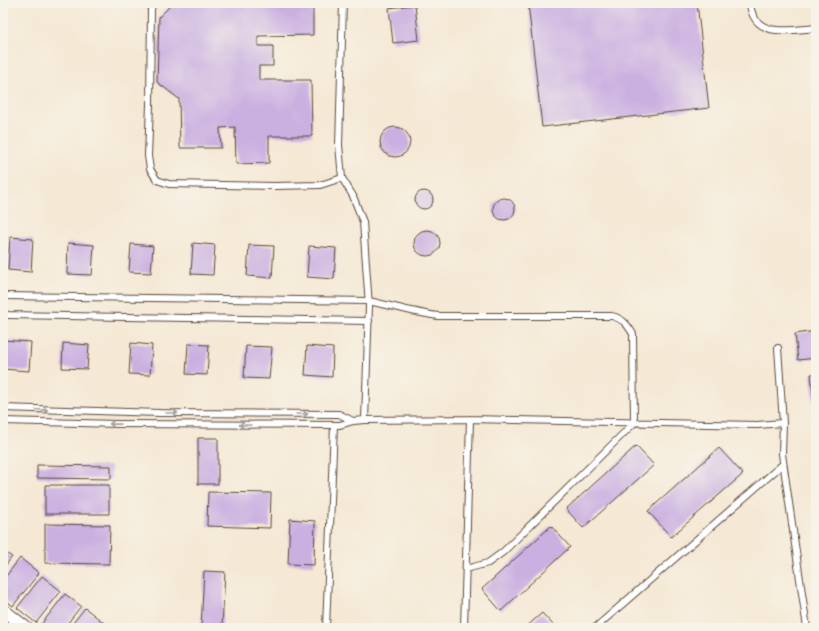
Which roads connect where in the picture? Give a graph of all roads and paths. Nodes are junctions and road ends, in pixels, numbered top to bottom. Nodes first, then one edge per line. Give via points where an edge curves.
1 (153, 3) edge
2 (343, 3) edge
3 (750, 3) edge
4 (816, 28) edge
5 (342, 178) junction
6 (3, 296) edge
7 (368, 301) junction
8 (3, 314) edge
9 (369, 321) junction
10 (778, 348) dead end
11 (3, 408) edge
12 (470, 419) junction
13 (365, 420) junction
14 (3, 421) edge
15 (353, 421) junction
16 (634, 423) junction
17 (783, 424) junction
18 (334, 426) junction
19 (783, 464) junction
20 (466, 570) junction
21 (3, 610) edge
22 (26, 628) edge
23 (326, 628) edge
24 (464, 628) edge
25 (595, 628) edge
26 (807, 628) edge

1 - 5 lane via 148,156 150,169 157,180 169,184 275,186 320,184
2 - 5 lane via 339,145
3 - 4 lane via 755,21 765,28 781,31
5 - 7 lane via 353,196 363,222
6 - 7 lane
7 - 9 lane
7 - 16 lane via 438,316 620,318 628,324 633,334
8 - 9 lane
9 - 13 lane
10 - 17 lane
11 -> 15 lane via 160,413 339,414
12 - 13 lane
12 - 16 lane
12 - 20 lane
13 - 15 lane
18 -> 14 lane
15 - 18 lane
16 - 17 lane via 757,426
16 - 20 lane via 503,552 488,563
17 - 19 lane
18 - 23 lane
19 - 25 lane
19 - 26 lane
20 - 24 lane
21 - 22 street

